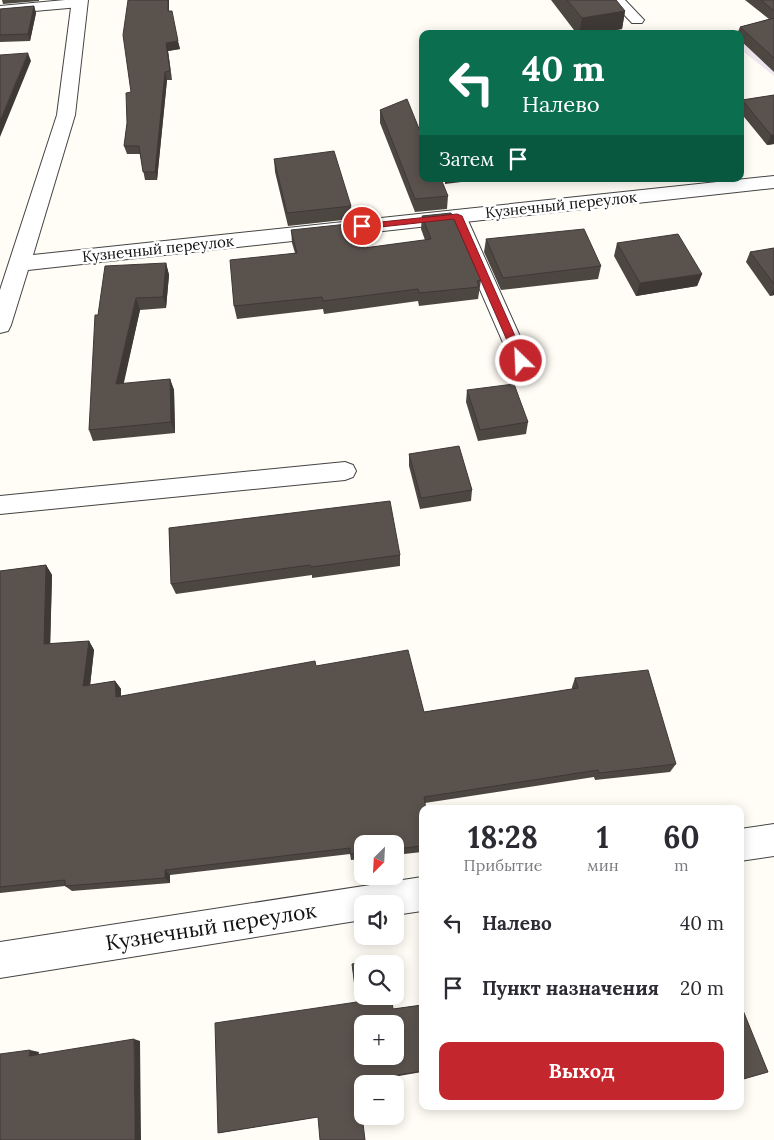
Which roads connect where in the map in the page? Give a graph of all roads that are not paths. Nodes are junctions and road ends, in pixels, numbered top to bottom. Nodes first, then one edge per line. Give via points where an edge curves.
1 (617, 0) edge
2 (80, 1) edge
3 (0, 10) edge
4 (637, 20) dead end
5 (774, 182) edge
6 (457, 216) junction
7 (20, 264) junction
8 (0, 325) edge
9 (521, 361) dead end
10 (345, 471) dead end
11 (0, 505) edge
12 (774, 840) edge
13 (744, 844) edge
14 (419, 894) edge
15 (0, 960) edge

1 - 4 lane
2 - 3 lane
2 - 7 street via 66,115
5 - 6 street, Кузнечный переулок
6 - 7 street, Кузнечный переулок
6 - 9 lane
7 - 8 street
10 - 11 lane
12 - 13 street
14 - 15 street, Кузнечный переулок

